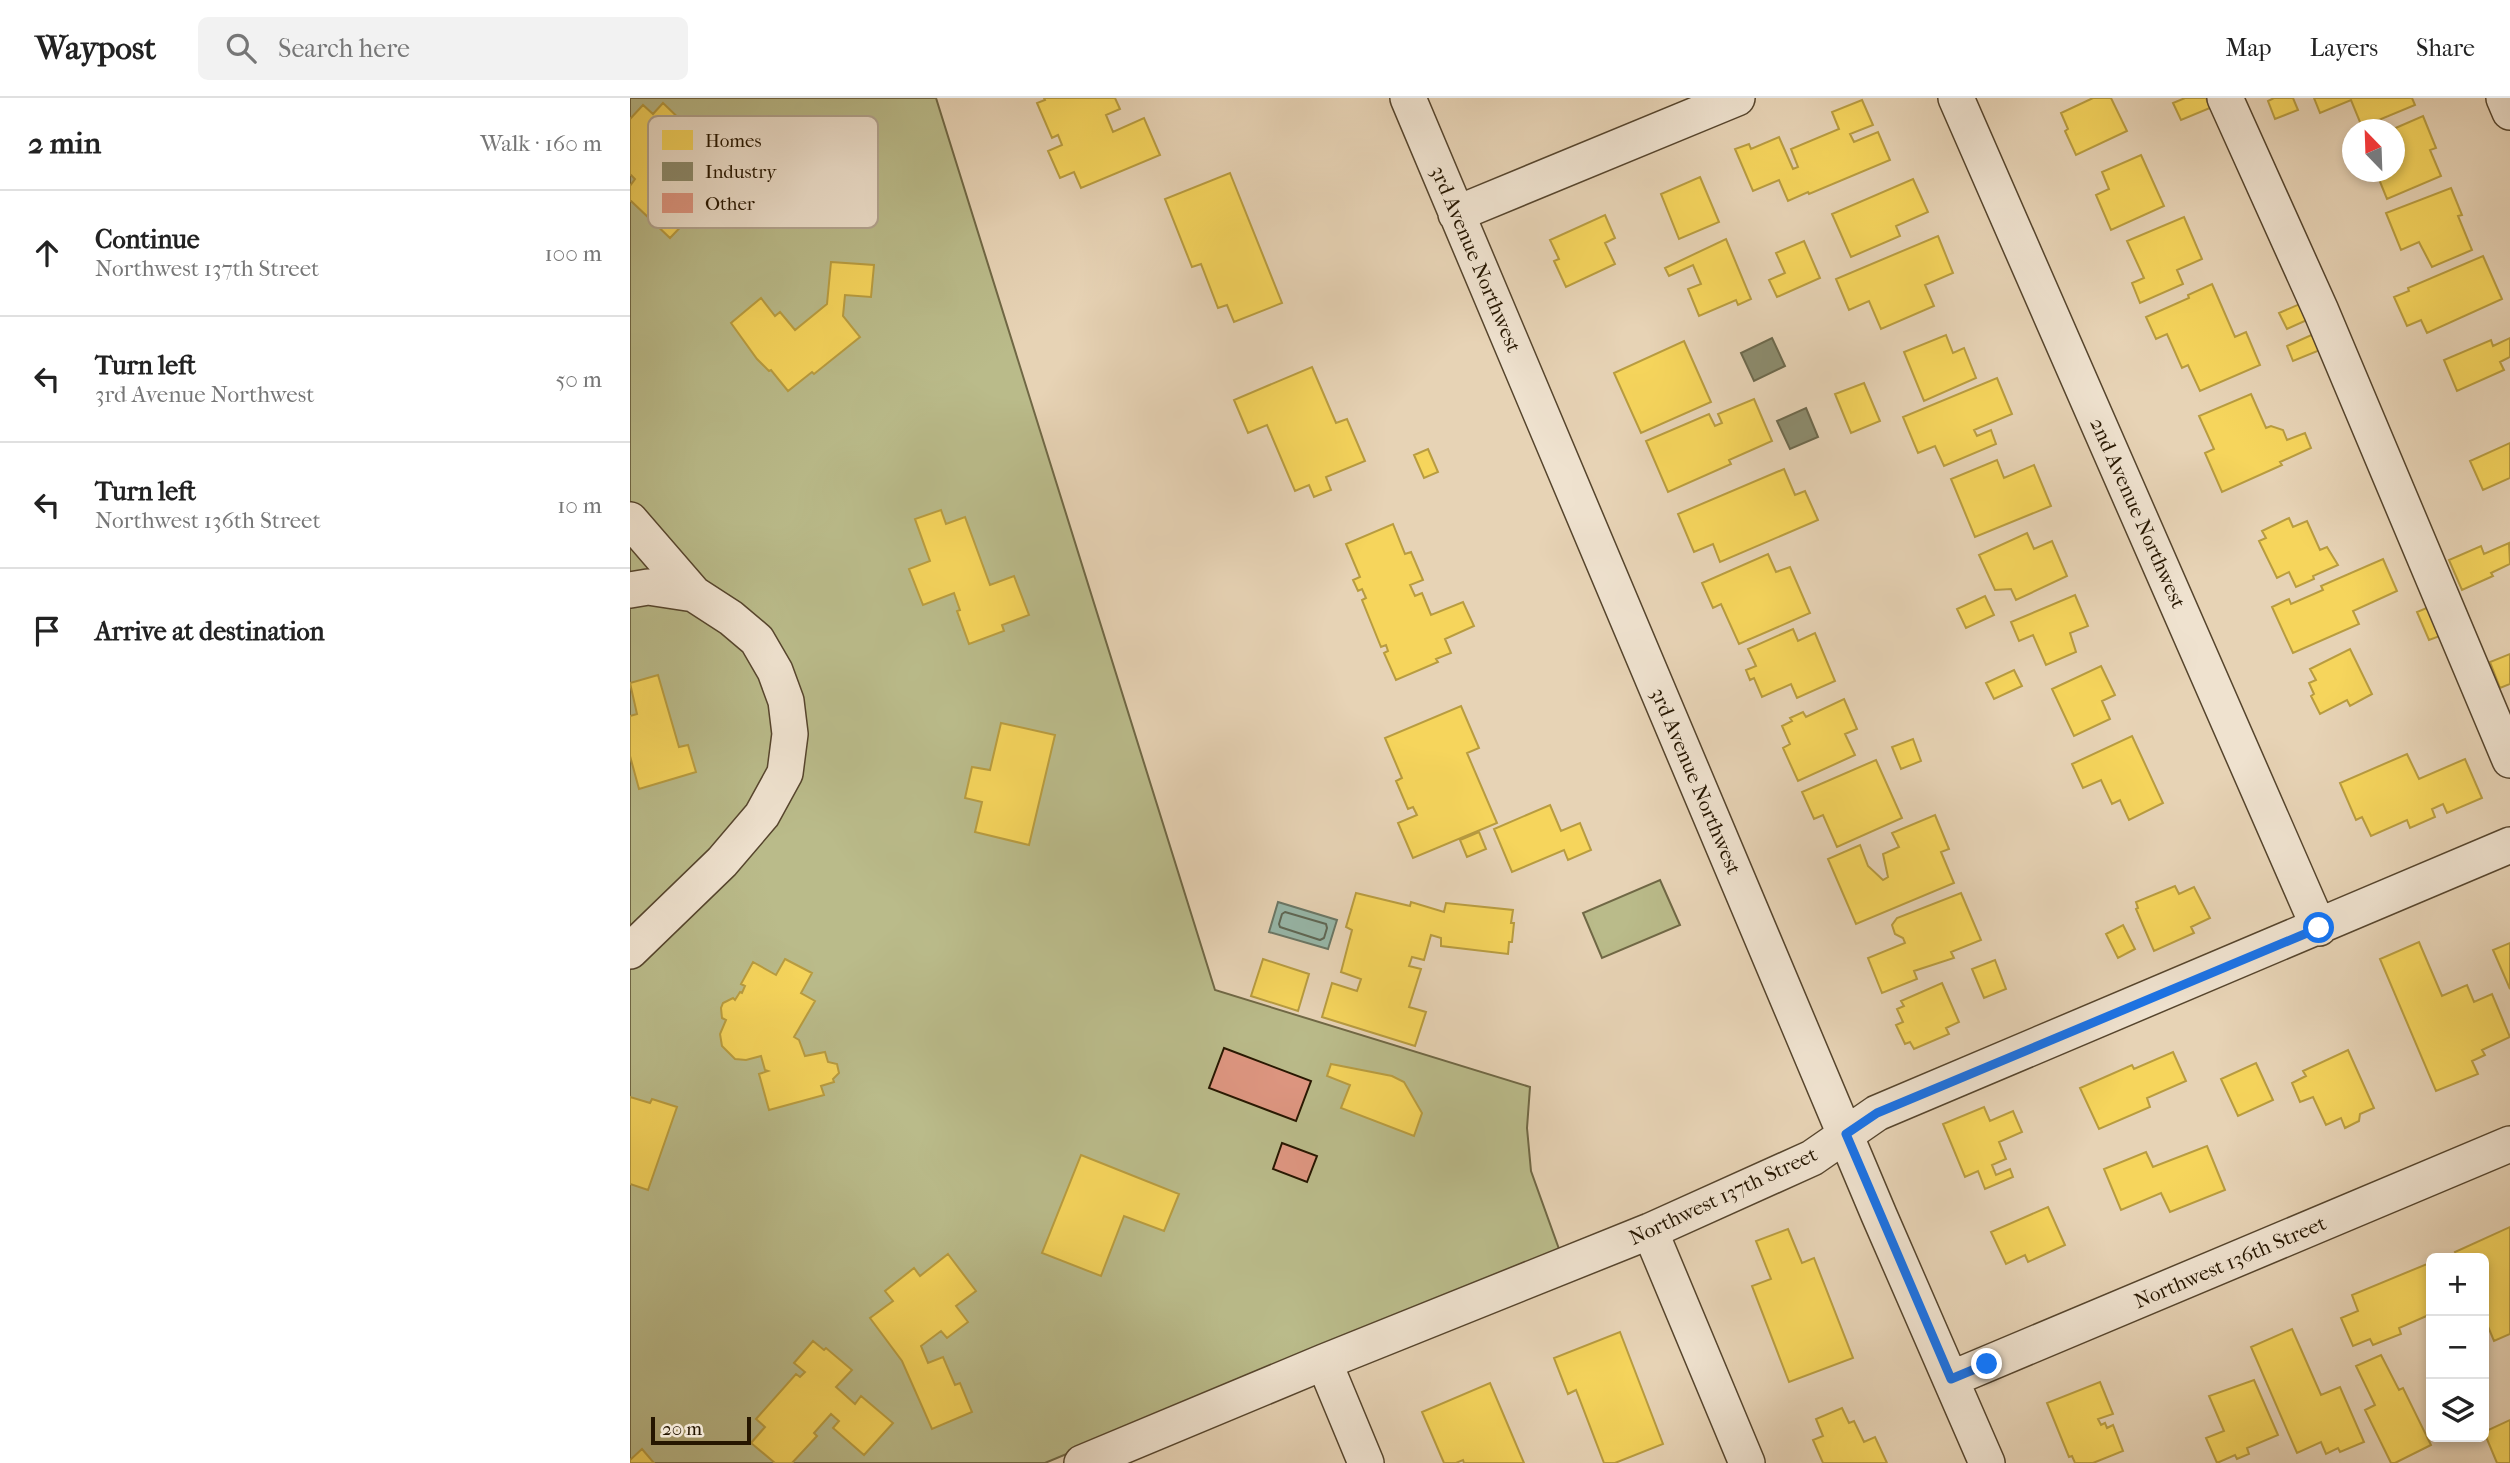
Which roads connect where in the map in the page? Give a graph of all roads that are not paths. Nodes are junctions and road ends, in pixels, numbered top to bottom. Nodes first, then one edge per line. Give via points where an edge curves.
1 (1408, 98) edge
2 (1737, 98) edge
3 (1956, 98) edge
4 (2225, 98) edge
5 (2504, 98) edge
6 (2510, 112) edge
7 (1456, 214) junction
8 (630, 520) edge
9 (630, 590) edge
10 (694, 594) junction
11 (2510, 760) edge
12 (2510, 845) edge
13 (2319, 928) junction
14 (630, 951) edge
15 (1846, 1134) junction
16 (2510, 1144) edge
17 (1650, 1231) junction
18 (1324, 1362) junction
19 (1951, 1379) junction
20 (1082, 1463) edge
21 (1366, 1463) edge
22 (1746, 1463) edge
23 (1987, 1463) edge

1 - 7 street, 3rd Avenue Northwest
2 - 7 street
3 - 13 street, 2nd Avenue Northwest
4 - 11 street via 2321,311
5 - 6 street
7 - 15 street, 3rd Avenue Northwest
8 - 10 street
9 - 10 street via 648,587
10 - 14 street via 757,640 775,671 786,701 790,734 785,773 762,815 722,862
12 - 13 street, Northwest 137th Street
13 - 15 street, Northwest 137th Street via 1877,1113
15 - 17 street, Northwest 137th Street via 1812,1158
15 - 19 street, 3rd Avenue Northwest
16 - 19 street, Northwest 136th Street
17 - 18 street, Northwest 137th Street
17 - 22 street
18 - 20 street, Northwest 137th Street
18 - 21 street
19 - 23 street, 3rd Avenue Northwest

